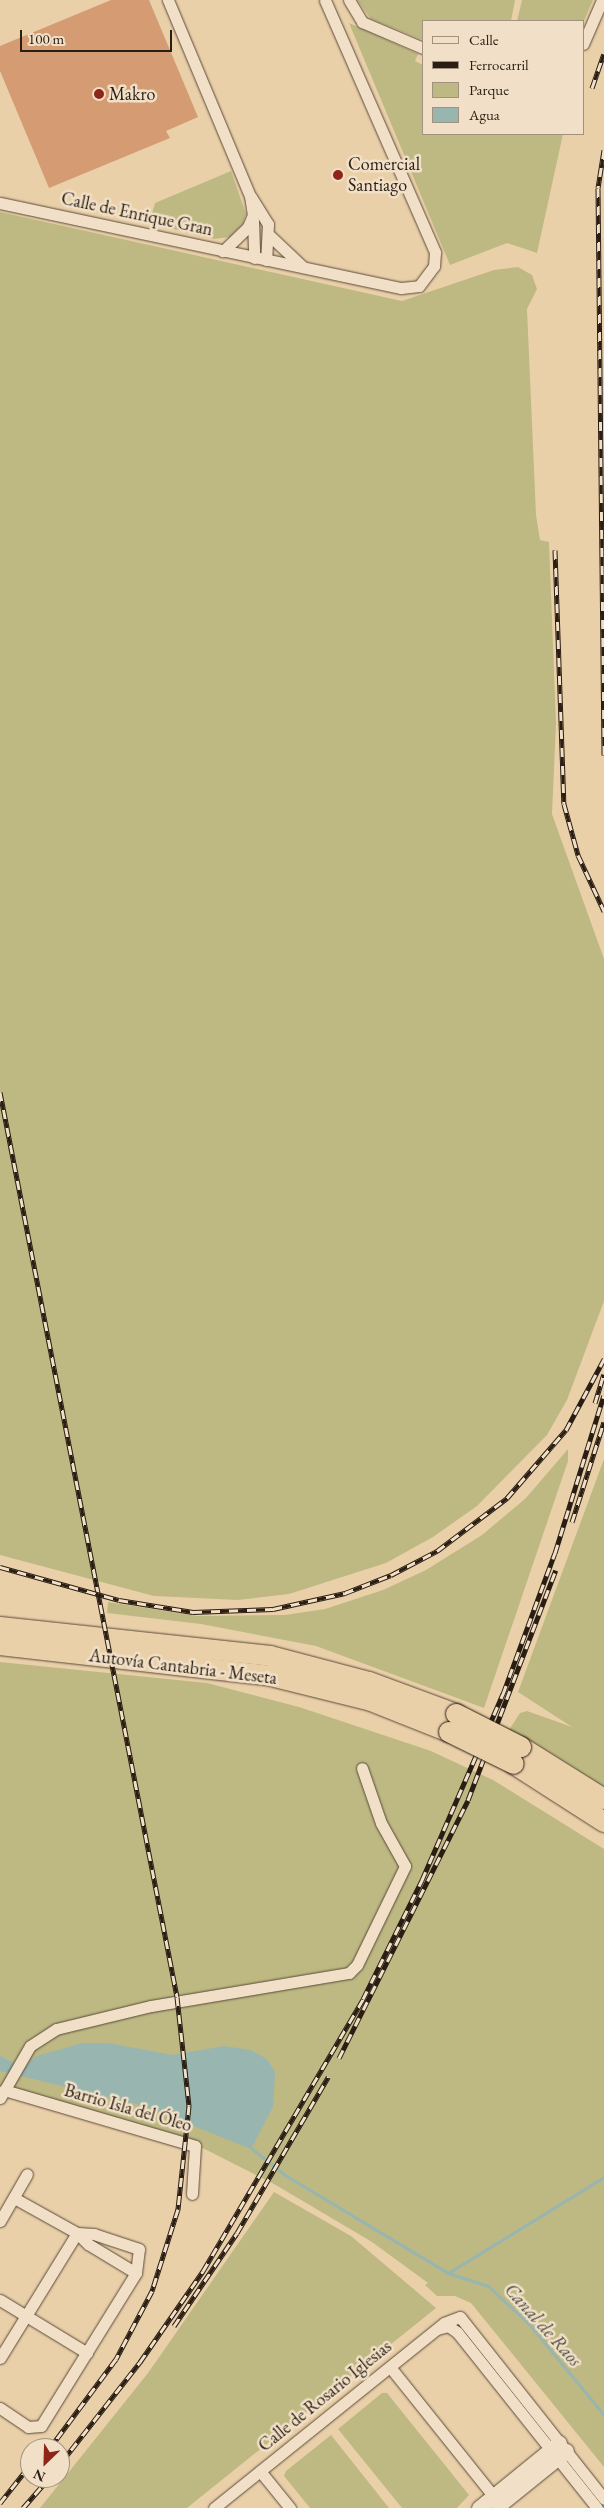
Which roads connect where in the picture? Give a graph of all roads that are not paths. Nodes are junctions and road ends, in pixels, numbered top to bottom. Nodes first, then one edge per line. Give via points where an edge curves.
1 (168, 0) edge
2 (325, 0) edge
3 (349, 0) edge
4 (602, 0) edge
5 (584, 42) edge
6 (422, 48) edge
7 (250, 196) junction
8 (0, 203) edge
9 (253, 216) junction
10 (269, 236) junction
11 (223, 251) junction
12 (260, 259) junction
13 (304, 268) junction
14 (0, 1627) edge
15 (0, 1645) edge
16 (452, 1723) junction
17 (518, 1756) junction
18 (362, 1768) dead end
19 (604, 1799) edge
20 (604, 1822) edge
21 (5, 2090) edge
22 (27, 2174) dead end
23 (192, 2194) dead end
24 (14, 2198) junction
25 (0, 2221) edge
26 (78, 2233) junction
27 (136, 2274) junction
28 (0, 2300) edge
29 (27, 2316) junction
30 (437, 2329) junction
31 (87, 2353) junction
32 (0, 2358) edge
33 (390, 2367) junction
34 (0, 2408) edge
35 (558, 2451) junction
36 (260, 2471) junction
37 (604, 2499) edge
38 (498, 2504) edge
39 (214, 2508) edge
40 (290, 2508) edge
41 (479, 2508) edge
42 (596, 2508) edge

1 - 7 street
2 - 13 street, Calle de Enrique Gran via 436,260 419,286 408,289
3 - 6 street via 362,22
4 - 5 street
7 - 9 street
7 - 10 street via 263,213
8 - 11 street, Calle de Enrique Gran
9 - 11 street via 241,237
9 - 12 street
10 - 12 street
10 - 13 street
11 - 12 street, Calle de Enrique Gran
12 - 13 street, Calle de Enrique Gran
14 - 16 highway, Autovía Cantabria - Meseta via 270,1656 370,1682
15 - 16 highway, Autovía Cantabria - Meseta via 271,1676
16 - 17 highway, Autovía Cantabria - Meseta, bridge
17 - 19 highway, Autovía Cantabria - Meseta
17 - 20 highway, Autovía Cantabria - Meseta
18 - 21 street via 381,1824 404,1866 357,1965 349,1973 151,2006 66,2026 40,2037
21 - 23 street, Barrio Isla del Óleo via 194,2146
22 - 24 street
24 - 25 street
24 - 26 street
26 - 27 street via 88,2244
26 - 27 street via 94,2234 139,2249
26 - 29 street
27 - 31 street
28 - 29 street
29 - 31 street
29 - 32 street
30 - 33 street, Calle de Rosario Iglesias
30 - 35 street via 448,2326 457,2332
30 - 35 street, Calle de Rosario Iglesias via 452,2318 460,2317
31 - 34 street via 41,2426 28,2427
33 - 36 street, Calle de Rosario Iglesias
33 - 38 street
35 - 37 street
35 - 38 main road
35 - 42 street
36 - 39 street, Calle de Rosario Iglesias
36 - 40 street
38 - 41 main road

